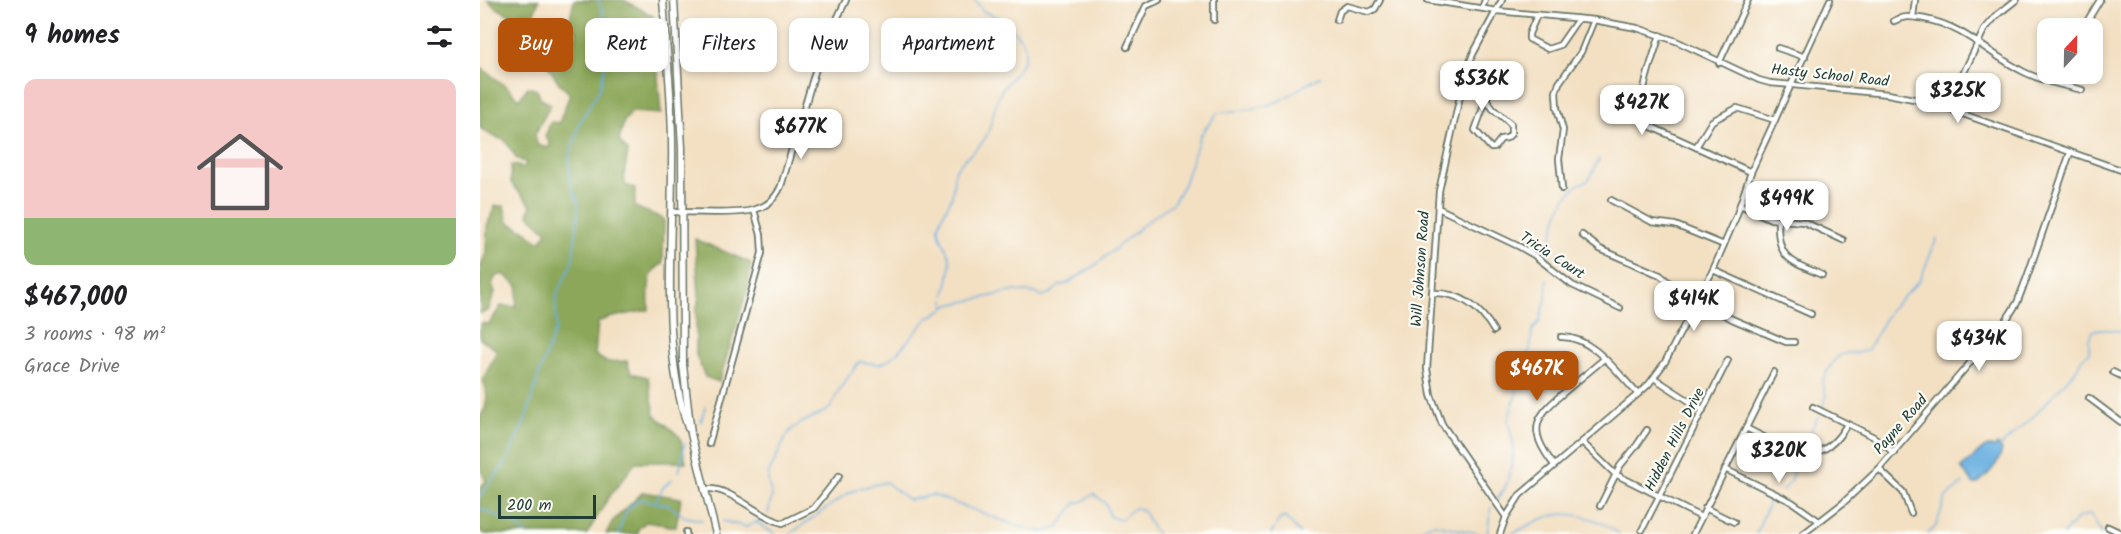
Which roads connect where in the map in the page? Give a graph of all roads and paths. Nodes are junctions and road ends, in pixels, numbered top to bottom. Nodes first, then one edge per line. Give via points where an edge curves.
1 (663, 0) edge
2 (674, 0) edge
3 (846, 0) edge
4 (1159, 0) edge
5 (1214, 0) edge
6 (1380, 0) edge
7 (1428, 0) edge
8 (1485, 0) edge
9 (1502, 0) edge
10 (1748, 0) edge
11 (1830, 0) edge
12 (1916, 0) edge
13 (2016, 0) edge
14 (2100, 0) edge
15 (1482, 8) junction
16 (1497, 11) junction
17 (1537, 15) junction
18 (1913, 17) junction
19 (1578, 18) junction
20 (2089, 18) edge
21 (1214, 20) dead end
22 (1337, 20) dead end
23 (1594, 20) junction
24 (1894, 21) dead end
25 (1660, 35) junction
26 (1978, 41) junction
27 (1127, 47) dead end
28 (1778, 48) dead end
29 (1805, 57) junction
30 (1719, 63) junction
31 (2037, 78) edge
32 (1463, 84) junction
33 (2058, 84) edge
34 (1792, 86) junction
35 (2082, 90) dead end
36 (1487, 97) junction
37 (1947, 108) junction
38 (1775, 120) junction
39 (1696, 147) junction
40 (2070, 153) junction
41 (2121, 170) edge
42 (1751, 171) junction
43 (1562, 189) dead end
44 (1611, 200) dead end
45 (1740, 205) junction
46 (1438, 208) junction
47 (754, 210) junction
48 (672, 212) junction
49 (682, 212) junction
50 (1778, 221) junction
51 (1582, 235) dead end
52 (1842, 240) dead end
53 (1724, 245) junction
54 (1713, 270) junction
55 (1822, 275) dead end
56 (1432, 293) junction
57 (1698, 301) junction
58 (1620, 308) dead end
59 (1811, 314) dead end
60 (1494, 331) dead end
61 (1561, 337) dead end
62 (1794, 342) dead end
63 (1604, 359) junction
64 (1728, 360) dead end
65 (1774, 372) dead end
66 (2113, 372) dead end
67 (2121, 376) edge
68 (1654, 378) junction
69 (1638, 394) junction
70 (2089, 398) dead end
71 (1813, 407) dead end
72 (1703, 410) junction
73 (2121, 422) edge
74 (1847, 424) junction
75 (1746, 428) junction
76 (1647, 430) dead end
77 (691, 434) junction
78 (1582, 442) junction
79 (709, 444) dead end
80 (1894, 453) junction
81 (1554, 465) junction
82 (1879, 469) junction
83 (1725, 470) junction
84 (1615, 474) junction
85 (839, 476) dead end
86 (704, 490) junction
87 (1660, 497) junction
88 (1600, 506) dead end
89 (1705, 508) junction
90 (1911, 513) dead end
91 (1506, 517) junction
92 (1701, 517) junction
93 (1820, 521) junction
94 (1734, 522) dead end
95 (2108, 527) dead end
96 (1642, 530) dead end
97 (2121, 533) edge
98 (716, 534) edge
99 (1500, 534) edge
100 (1693, 534) edge
101 (1803, 534) edge

1 - 48 main road via 672,134
2 - 49 main road via 681,105
3 - 47 street via 820,55 781,186 776,196
4 - 27 street via 1146,6
5 - 21 street
6 - 22 street via 1369,12 1347,6
7 - 15 street, Hasty School Road
8 - 15 street
9 - 16 street, Will Johnson Road
10 - 30 street
11 - 29 street
12 - 18 street
13 - 26 street via 1993,19
14 - 20 street
15 - 16 street, Hasty School Road
16 - 17 street, Hasty School Road
16 - 32 street, Will Johnson Road via 1473,54
17 - 19 street, Hasty School Road
17 - 19 street via 1529,39 1548,49 1560,45
18 - 24 street via 1902,16
18 - 26 street via 1947,25
19 - 23 street, Hasty School Road
23 - 25 street, Hasty School Road
23 - 43 street via 1581,52 1556,92 1563,130 1559,159
25 - 30 street, Hasty School Road
25 - 39 street via 1646,80 1641,121
26 - 31 street via 2013,67
26 - 37 street
28 - 29 street
29 - 34 street
30 - 34 street, Hasty School Road via 1759,80
32 - 36 street
32 - 46 street, Will Johnson Road
33 - 35 street
34 - 37 street, Hasty School Road via 1888,94
34 - 38 street
36 - 36 street via 1475,130 1491,148 1508,138 1511,124 1493,109
37 - 40 street, Hasty School Road
38 - 39 street via 1737,108 1712,121
38 - 42 street
39 - 42 street
40 - 41 street, Hasty School Road
40 - 80 street, Payne Road via 2027,279 2011,313
42 - 45 street
44 - 53 street via 1652,222 1675,225
45 - 50 street
45 - 53 street
46 - 56 street, Will Johnson Road
46 - 58 street, Tricia Court via 1520,247 1572,285
47 - 49 street
47 - 79 street via 762,253
48 - 49 street
48 - 77 main road via 674,363 681,410
49 - 77 main road via 681,338
50 - 52 street via 1804,222
50 - 55 street via 1778,239 1784,254
51 - 57 street via 1599,249 1660,276
53 - 54 street
54 - 57 street
54 - 59 street
56 - 60 street via 1450,293 1466,300
56 - 91 street, Will Johnson Road via 1427,369 1438,416
57 - 62 street via 1786,342
57 - 68 street
61 - 63 street via 1577,339
63 - 69 street
63 - 81 street via 1539,418 1538,441
64 - 72 street, Hidden Hills Drive
65 - 75 street
66 - 67 street
68 - 69 street
68 - 72 street
69 - 78 street
70 - 73 street
71 - 74 street
72 - 87 street, Hidden Hills Drive
74 - 75 street via 1832,446 1811,454 1787,448
74 - 80 street
75 - 83 street
76 - 84 street
77 - 86 main road
78 - 81 street
78 - 84 street
80 - 82 street, Payne Road
81 - 91 street via 1520,495
82 - 90 street via 1903,492
82 - 93 street, Payne Road
83 - 89 street
83 - 93 street via 1792,502
84 - 87 street
84 - 88 street
85 - 86 street via 814,508 783,523 716,489
86 - 98 main road
87 - 92 street
87 - 96 street, Hidden Hills Drive
89 - 92 street
89 - 94 street
91 - 99 street
92 - 100 street
93 - 101 street, Payne Road
95 - 97 street

